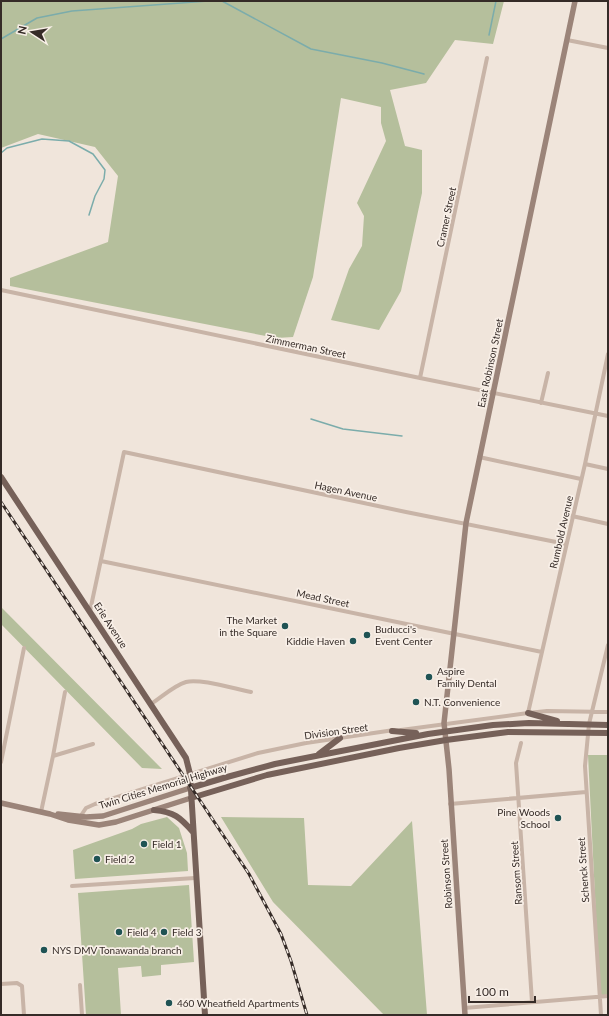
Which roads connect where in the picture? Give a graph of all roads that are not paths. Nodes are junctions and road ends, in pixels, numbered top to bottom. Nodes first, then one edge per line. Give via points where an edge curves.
1 (575, 1) edge
2 (567, 40) junction
3 (608, 48) edge
4 (487, 58) dead end
5 (1, 290) edge
6 (608, 354) edge
7 (548, 373) dead end
8 (420, 378) junction
9 (493, 393) junction
10 (541, 403) junction
11 (596, 413) junction
12 (608, 416) edge
13 (479, 457) junction
14 (585, 464) junction
15 (608, 469) edge
16 (1, 478) edge
17 (581, 479) junction
18 (572, 516) junction
19 (466, 523) junction
20 (608, 524) edge
21 (566, 544) junction
22 (101, 561) junction
23 (90, 611) junction
24 (454, 634) junction
25 (608, 645) edge
26 (24, 648) dead end
27 (542, 652) junction
28 (64, 692) dead end
29 (251, 692) dead end
30 (151, 704) junction
31 (528, 712) junction
32 (592, 712) junction
33 (608, 712) edge
34 (444, 723) junction
35 (566, 723) junction
36 (589, 724) junction
37 (608, 724) edge
38 (392, 731) junction
39 (445, 732) junction
40 (588, 733) junction
41 (608, 733) edge
42 (428, 734) junction
43 (340, 738) junction
44 (446, 740) junction
45 (520, 743) dead end
46 (93, 744) dead end
47 (53, 756) junction
48 (317, 756) junction
49 (1, 762) edge
50 (190, 774) junction
51 (190, 788) junction
52 (586, 792) junction
53 (191, 798) junction
54 (518, 798) junction
55 (1, 803) edge
56 (450, 804) junction
57 (154, 810) junction
58 (41, 812) junction
59 (50, 814) junction
60 (80, 817) junction
61 (193, 832) junction
62 (196, 878) junction
63 (72, 886) dead end
64 (1, 984) edge
65 (80, 985) dead end
66 (608, 996) edge
67 (600, 997) junction
68 (532, 1002) junction
69 (464, 1008) junction
70 (24, 1015) edge
71 (82, 1015) edge
72 (205, 1015) edge
73 (465, 1015) edge
74 (601, 1015) edge

1 - 2 street, East Robinson Street
2 - 3 street
2 - 9 street, East Robinson Street
4 - 8 street, Cramer Street
5 - 8 street, Zimmerman Street
6 - 11 street, Rumbold Avenue
7 - 10 street
8 - 9 street, Zimmerman Street
9 - 10 street, Zimmerman Street
9 - 13 street, East Robinson Street
10 - 11 street, Zimmerman Street
11 - 12 street, Zimmerman Street
11 - 14 street, Rumbold Avenue
13 - 17 street
13 - 19 street, East Robinson Street
14 - 15 street
14 - 17 street, Rumbold Avenue
16 - 23 main road, Erie Avenue
17 - 18 street, Rumbold Avenue
18 - 20 street
18 - 21 street, Rumbold Avenue
19 - 21 street, Hagen Avenue
19 - 22 street, Hagen Avenue via 124,452
19 - 24 street, East Robinson Street
21 - 27 street, Rumbold Avenue
22 - 23 street
22 - 24 street, Mead Street
23 - 30 main road, Erie Avenue
24 - 27 street, Mead Street
24 - 34 street, East Robinson Street
25 - 32 street, Schenck Street
26 - 49 street
27 - 31 street, Rumbold Avenue
28 - 47 street
29 - 30 street via 202,682 189,682
30 - 50 main road, Erie Avenue via 186,758
31 - 32 street, Division Street
31 - 34 street, Division Street
31 - 35 main road
32 - 33 street, Division Street
32 - 36 street, Schenck Street
34 - 38 street, Division Street
34 - 39 street, East Robinson Street
35 - 36 main road, Twin Cities Memorial Highway
35 - 39 main road, Twin Cities Memorial Highway via 493,725
36 - 37 main road, Twin Cities Memorial Highway
36 - 40 street, Schenck Street
38 - 42 main road
38 - 43 street, Division Street
39 - 42 main road, Twin Cities Memorial Highway
39 - 44 street, Robinson Street
40 - 41 main road, Twin Cities Memorial Highway
40 - 44 main road, Twin Cities Memorial Highway via 508,732
40 - 52 street, Schenck Street
42 - 48 main road, Twin Cities Memorial Highway
43 - 48 main road
43 - 50 street, Division Street via 263,752
44 - 53 main road, Twin Cities Memorial Highway via 267,775
44 - 56 street, Robinson Street
45 - 54 street, Ransom Street via 516,763
46 - 47 street
47 - 58 street
48 - 51 main road, Twin Cities Memorial Highway via 249,770
50 - 51 main road, Erie Avenue
50 - 60 street, Division Street via 90,806
51 - 53 main road, Erie Avenue
51 - 60 street, Twin Cities Memorial Highway via 110,814
52 - 54 street
52 - 67 street, Schenck Street
53 - 57 street, Twin Cities Memorial Highway
53 - 61 main road, Erie Avenue
54 - 56 street
54 - 68 street, Ransom Street
55 - 58 street
56 - 69 street, Robinson Street
57 - 59 street, Twin Cities Memorial Highway via 99,825
57 - 61 main road via 175,815
58 - 59 street
59 - 60 street, Twin Cities Memorial Highway
61 - 62 main road, Erie Avenue
62 - 63 street
62 - 72 main road, Erie Avenue
64 - 70 street via 17,983 22,986
65 - 71 street
66 - 67 street
67 - 68 street
67 - 74 street, Schenck Street
68 - 69 street
69 - 73 street, Robinson Street

